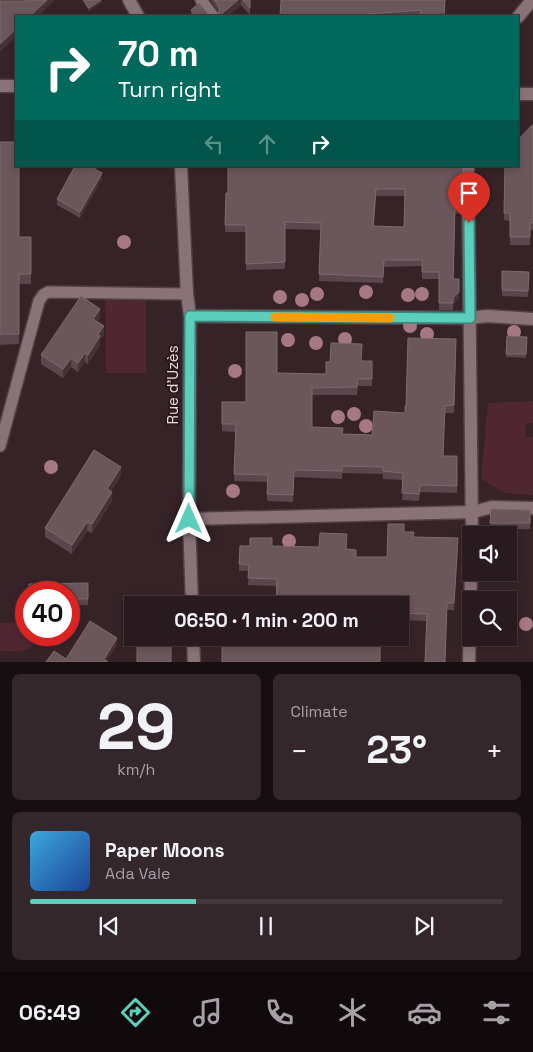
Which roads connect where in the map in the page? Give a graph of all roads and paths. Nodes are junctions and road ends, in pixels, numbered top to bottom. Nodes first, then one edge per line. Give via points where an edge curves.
1 (201, 0) edge
2 (532, 0) edge
3 (131, 1) edge
4 (138, 15) edge
5 (212, 15) edge
6 (519, 16) edge
7 (0, 86) edge
8 (15, 86) edge
9 (519, 94) edge
10 (533, 94) edge
11 (181, 167) edge
12 (468, 167) edge
13 (187, 294) junction
14 (190, 316) junction
15 (470, 318) junction
16 (533, 319) edge
17 (0, 446) edge
18 (533, 508) edge
19 (473, 512) junction
20 (189, 519) junction
21 (472, 526) edge
22 (472, 581) edge
23 (192, 596) edge
24 (193, 646) edge
25 (194, 662) edge
26 (470, 662) edge

1 - 5 lane
2 - 6 street
3 - 4 street
7 - 8 street
9 - 10 street
11 - 13 street, Rue d'Uzès
12 - 15 street
13 - 14 street, Rue d'Uzès
13 - 17 lane via 48,292 43,295
14 - 15 street
14 - 20 street, Rue d'Uzès
15 - 16 street
15 - 19 street
18 - 19 street via 492,507
19 - 20 street
19 - 21 street
20 - 23 street, Rue d'Uzès
22 - 26 street
24 - 25 street

